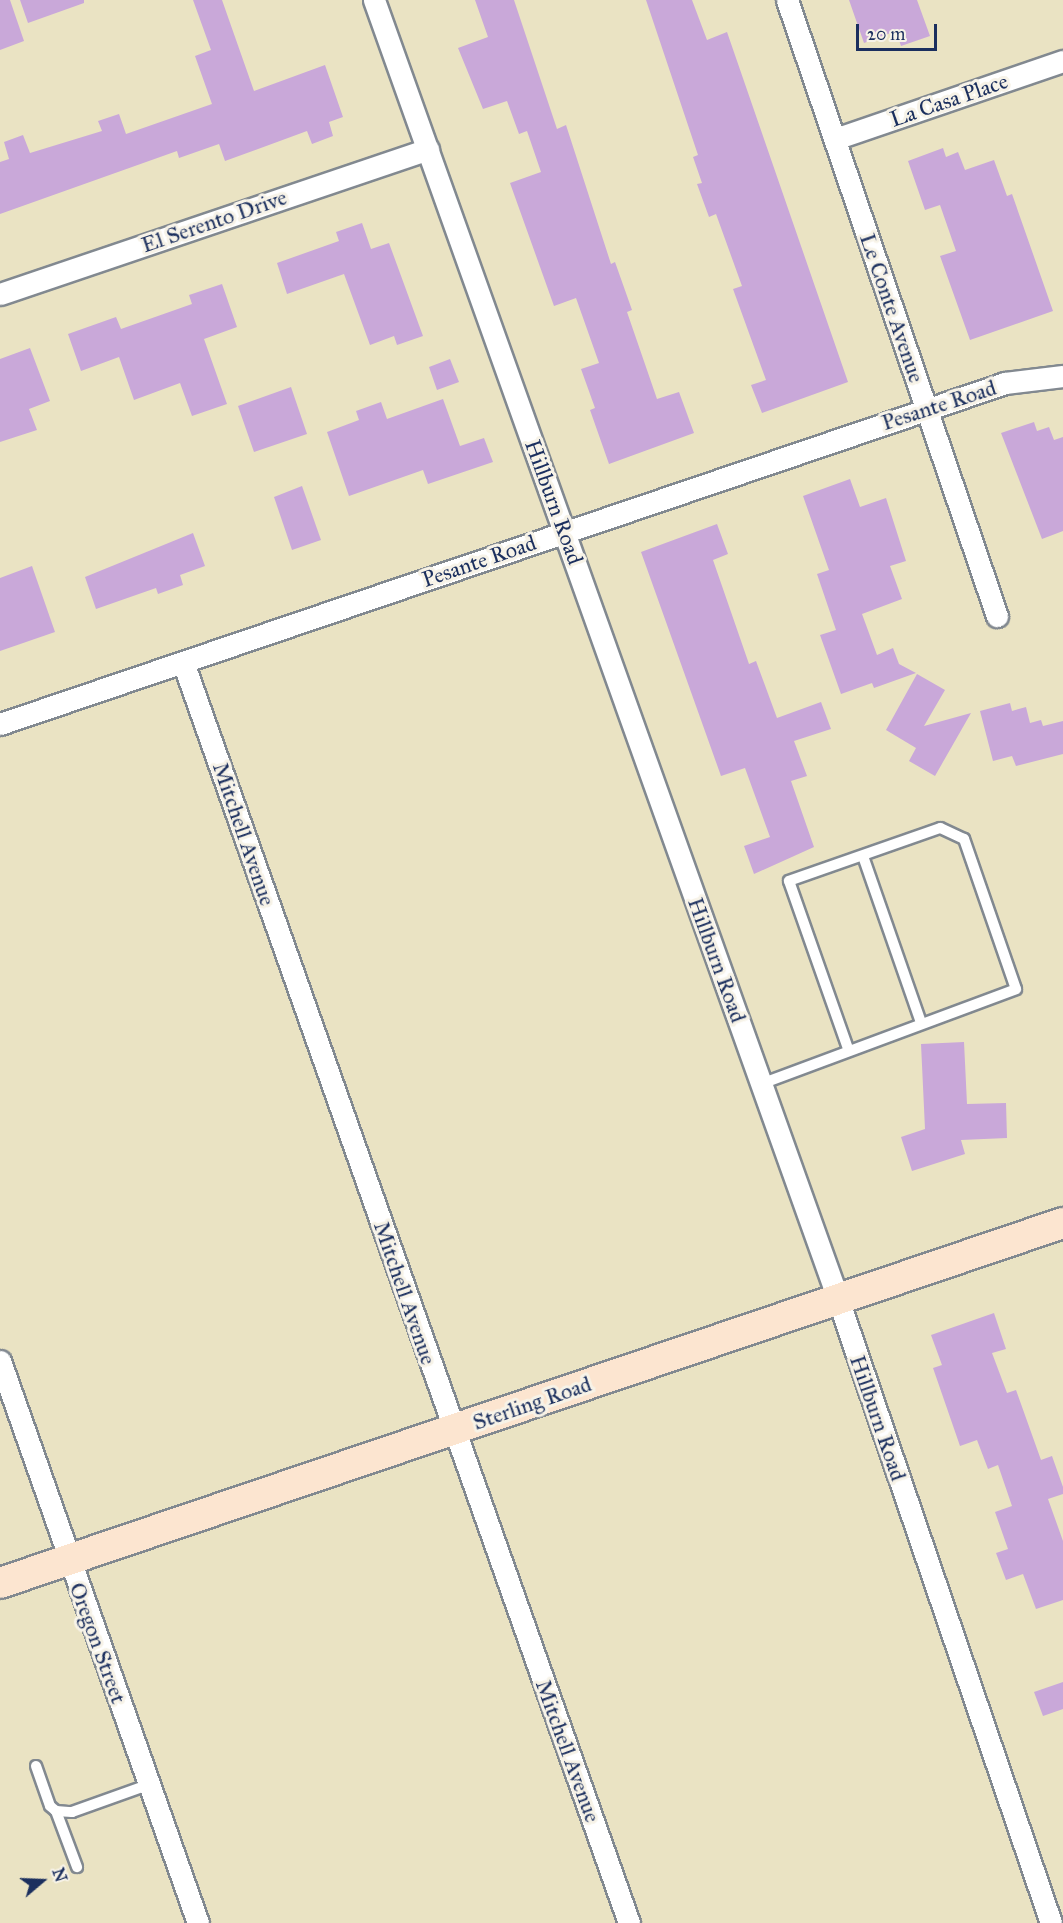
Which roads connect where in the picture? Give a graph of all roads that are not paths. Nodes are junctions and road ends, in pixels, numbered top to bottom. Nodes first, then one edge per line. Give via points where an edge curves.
1 (374, 0) edge
2 (787, 0) edge
3 (1063, 61) edge
4 (835, 139) junction
5 (428, 149) junction
6 (0, 294) edge
7 (1063, 376) edge
8 (927, 408) junction
9 (565, 532) junction
10 (997, 616) dead end
11 (183, 662) junction
12 (0, 724) edge
13 (863, 856) junction
14 (921, 1023) junction
15 (848, 1049) junction
16 (761, 1084) junction
17 (1063, 1222) edge
18 (838, 1299) junction
19 (0, 1361) edge
20 (453, 1430) junction
21 (69, 1560) junction
22 (0, 1583) edge
23 (36, 1766) dead end
24 (148, 1785) junction
25 (56, 1811) junction
26 (77, 1867) dead end
27 (198, 1923) edge
28 (629, 1923) edge
29 (1051, 1923) edge

1 - 5 street, Hillburn Road
2 - 4 street, Le Conte Avenue
3 - 4 street, La Casa Place
4 - 8 street, Le Conte Avenue
5 - 6 street, El Serento Drive
5 - 9 street, Hillburn Road
7 - 8 street, Pesante Road via 1005,382
8 - 9 street, Pesante Road
8 - 10 street, Le Conte Avenue
9 - 11 street, Pesante Road
9 - 16 street, Hillburn Road
11 - 12 street, Pesante Road
11 - 20 street, Mitchell Avenue
13 - 14 lane
13 - 14 lane via 940,828 964,839 968,849 1016,988
13 - 15 lane via 789,881
14 - 15 lane
15 - 16 lane
16 - 18 street, Hillburn Road
17 - 18 street, Sterling Road
18 - 20 street, Sterling Road
18 - 29 street, Hillburn Road
19 - 21 street, Oregon Street
20 - 21 street, Sterling Road
20 - 28 street, Mitchell Avenue
21 - 22 street, Sterling Road
21 - 24 street, Oregon Street
23 - 25 lane via 50,1806
24 - 25 lane via 72,1812
24 - 27 street, Oregon Street
25 - 26 lane

